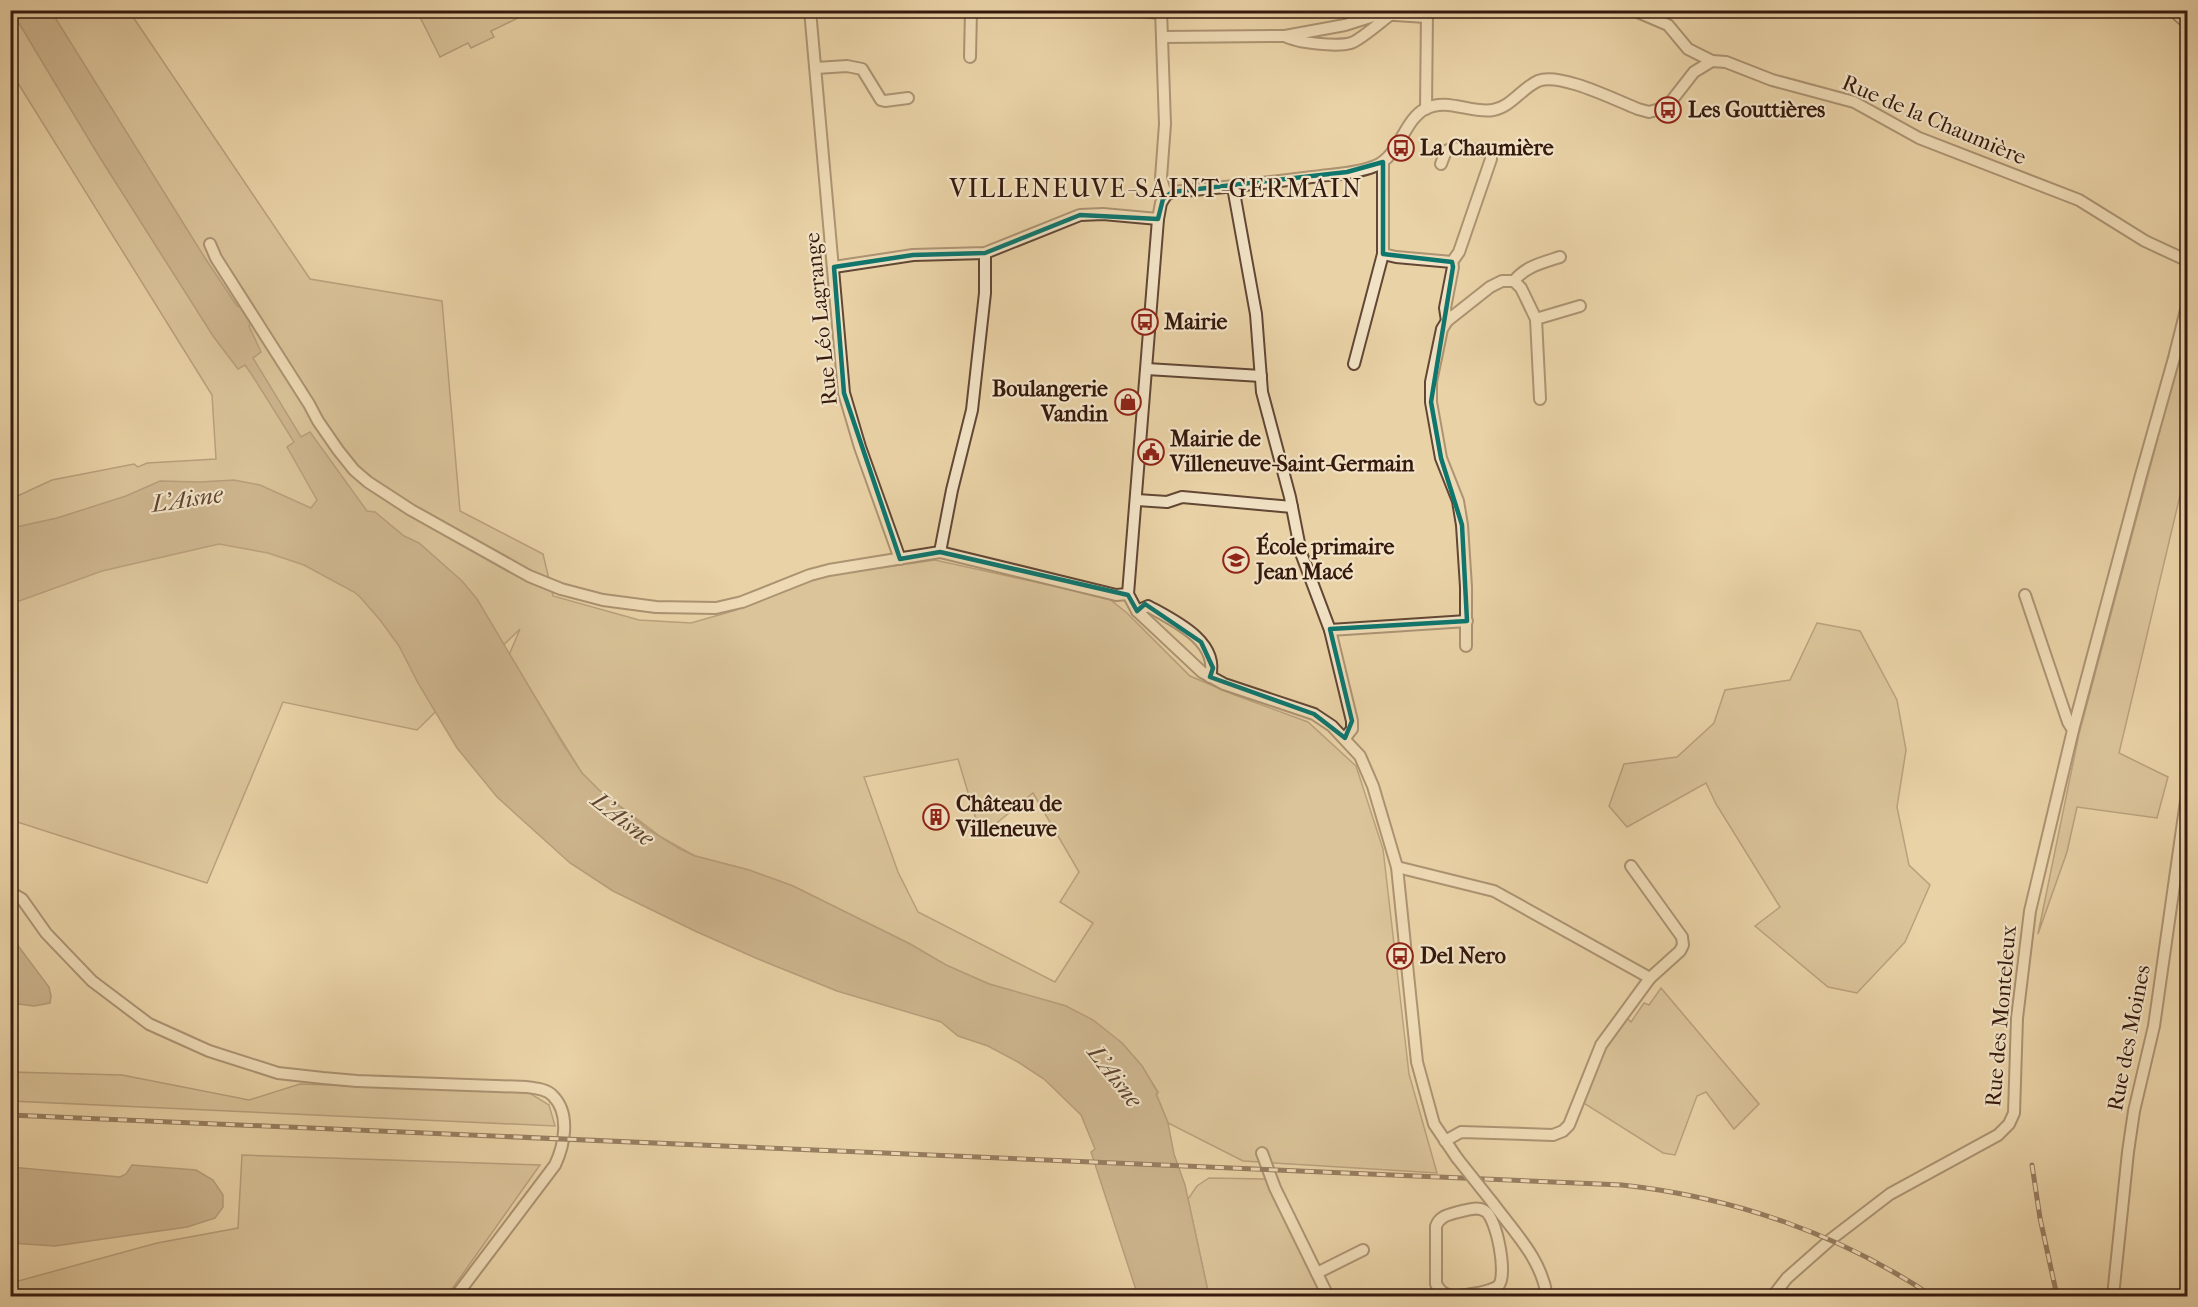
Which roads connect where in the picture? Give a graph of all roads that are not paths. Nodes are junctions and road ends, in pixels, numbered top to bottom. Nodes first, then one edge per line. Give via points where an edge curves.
1 (810, 10) edge
2 (971, 10) edge
3 (1127, 10) edge
4 (1633, 10) edge
5 (2178, 10) edge
6 (1161, 12) edge
7 (1427, 14) edge
8 (1390, 15) junction
9 (2187, 19) edge
10 (1345, 25) junction
11 (1285, 36) junction
12 (1164, 37) junction
13 (1359, 38) junction
14 (1688, 49) junction
15 (970, 57) dead end
16 (1712, 61) junction
17 (816, 68) junction
18 (1694, 72) junction
19 (908, 98) dead end
20 (1426, 109) junction
21 (1383, 162) junction
22 (1440, 164) dead end
23 (1233, 187) junction
24 (1166, 195) junction
25 (1158, 219) junction
26 (210, 244) dead end
27 (985, 253) junction
28 (1383, 254) junction
29 (1560, 257) dead end
30 (2187, 261) edge
31 (1452, 262) junction
32 (834, 267) junction
33 (1514, 281) junction
34 (2187, 302) edge
35 (1580, 306) dead end
36 (1536, 319) junction
37 (1447, 321) junction
38 (1354, 364) dead end
39 (1147, 369) junction
40 (1261, 376) junction
41 (1540, 399) dead end
42 (1137, 500) junction
43 (1292, 507) junction
44 (940, 552) junction
45 (900, 559) junction
46 (1128, 594) junction
47 (2025, 595) dead end
48 (1139, 609) junction
49 (1467, 621) junction
50 (1330, 630) junction
51 (1466, 646) dead end
52 (1210, 677) junction
53 (2073, 730) junction
54 (1345, 738) junction
55 (2187, 787) edge
56 (1631, 866) dead end
57 (1397, 867) junction
58 (10, 892) edge
59 (1650, 978) junction
60 (1451, 1149) junction
61 (1262, 1153) dead end
62 (1515, 1232) junction
63 (1497, 1238) junction
64 (1363, 1250) dead end
65 (1317, 1273) junction
66 (456, 1296) edge
67 (1328, 1296) edge
68 (1457, 1296) edge
69 (1546, 1296) edge
70 (1773, 1296) edge
71 (2113, 1296) edge

1 - 17 street, Rue Léo Lagrange
2 - 15 street
3 - 6 street
4 - 14 street via 1668,24
5 - 9 highway
6 - 12 street
7 - 8 street
7 - 20 street
8 - 10 street via 1380,14
8 - 13 street
10 - 11 street
10 - 13 street
11 - 12 street
11 - 13 street via 1313,43 1349,44
12 - 24 street via 1161,178
14 - 16 street, Rue de la Chaumière
14 - 18 street
16 - 18 street
16 - 30 street, Rue de la Chaumière via 1854,102 1919,138 2095,209 2145,241
17 - 19 street via 855,66 866,74 880,100
17 - 32 street, Rue Léo Lagrange
18 - 20 street via 1669,104 1649,111 1555,79 1538,82 1501,108 1490,111 1443,104
20 - 21 street
21 - 23 street via 1347,172
21 - 28 street
22 - 31 street via 1446,151 1453,148 1491,153 1459,252
23 - 24 street
23 - 40 street via 1256,314
24 - 25 street
25 - 27 street via 1080,215
25 - 39 street
26 - 45 street via 318,421 354,470 411,510 529,576 603,600 708,609 742,602 810,574
27 - 32 street via 913,255
27 - 44 street via 985,293 972,411
28 - 31 street
28 - 38 street
29 - 33 street via 1530,266
31 - 37 street via 1445,308
32 - 45 street, Rue Léo Lagrange via 844,393
33 - 36 street
33 - 37 street via 1490,287
34 - 53 street
35 - 36 street
36 - 41 street
37 - 49 street via 1431,382 1431,402 1440,458 1458,501 1462,525
39 - 40 street
39 - 42 street
40 - 43 street
42 - 43 street via 1167,502 1182,497
42 - 46 street
43 - 50 street via 1301,553
44 - 45 street
44 - 46 street via 1116,595
46 - 48 street
47 - 53 street
48 - 52 street via 1191,663
48 - 52 street via 1148,606 1186,628 1201,642 1213,668
49 - 50 street
49 - 51 street
50 - 54 street via 1352,721 1352,729
52 - 54 street via 1314,714
53 - 70 street, Rue des Monteleux via 2030,911 2017,1018 2014,1113 2009,1124 1998,1134 1890,1194 1830,1240 1787,1278
54 - 57 street via 1360,756 1373,786
55 - 71 street, Rue des Moines via 2154,1026 2128,1152
56 - 59 street via 1683,941 1680,951
57 - 59 street via 1494,891
57 - 60 street via 1417,1062 1434,1124
58 - 66 street via 22,899 46,933 93,981 149,1024 209,1051 278,1073 357,1081 526,1086 543,1089 553,1096 563,1121 564,1141 555,1165
59 - 60 street via 1601,1045 1575,1115 1563,1131 1548,1136 1461,1132
60 - 62 street, bridge
61 - 65 street
62 - 63 street
62 - 69 street via 1530,1250
63 - 68 street via 1502,1282 1497,1287
63 - 68 street via 1485,1211 1469,1209 1439,1220 1434,1244 1436,1284 1447,1296
64 - 65 street
65 - 67 street

